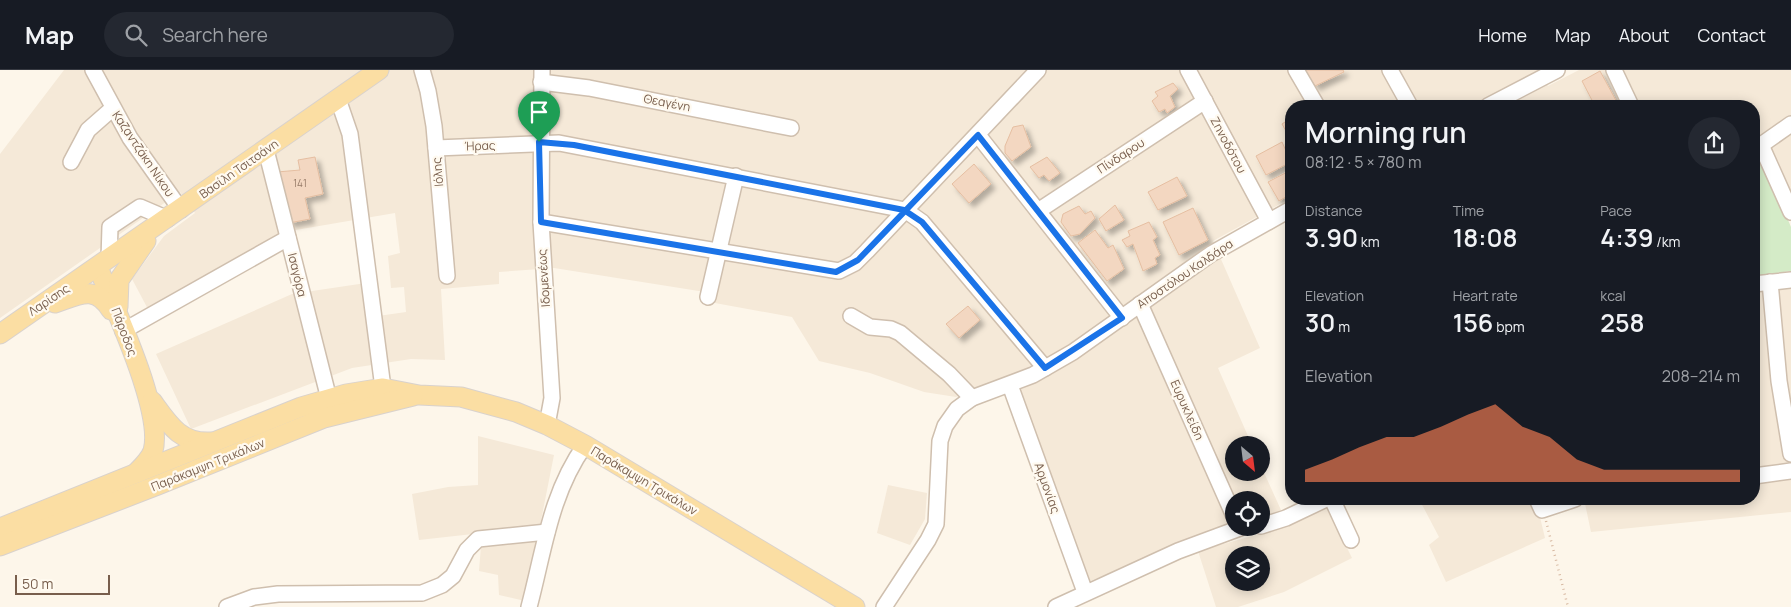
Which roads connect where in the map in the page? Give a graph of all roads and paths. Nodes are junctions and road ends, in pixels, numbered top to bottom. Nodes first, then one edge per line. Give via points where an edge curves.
1 (93, 70) edge
2 (379, 70) edge
3 (422, 70) edge
4 (1038, 70) edge
5 (1188, 70) edge
6 (1296, 70) edge
7 (1390, 70) edge
8 (1614, 70) edge
9 (1553, 71) edge
10 (541, 76) edge
11 (338, 99) junction
12 (1314, 100) edge
13 (1407, 100) edge
14 (1499, 100) edge
15 (1628, 100) edge
16 (1205, 102) junction
17 (113, 108) junction
18 (1791, 124) edge
19 (791, 128) dead end
20 (978, 135) junction
21 (539, 142) junction
22 (1760, 146) edge
23 (436, 148) junction
24 (266, 150) junction
25 (1760, 151) edge
26 (71, 162) dead end
27 (736, 176) junction
28 (904, 210) junction
29 (1038, 211) junction
30 (1285, 212) edge
31 (1791, 212) edge
32 (175, 214) junction
33 (1269, 221) junction
34 (541, 222) junction
35 (288, 238) junction
36 (718, 252) junction
37 (104, 263) junction
38 (447, 276) dead end
39 (1791, 280) edge
40 (1770, 282) junction
41 (1760, 283) edge
42 (708, 297) dead end
43 (1140, 304) junction
44 (36, 309) junction
45 (852, 316) dead end
46 (1122, 318) junction
47 (123, 331) junction
48 (0, 334) edge
49 (1045, 368) junction
50 (1010, 385) junction
51 (383, 388) junction
52 (419, 395) junction
53 (972, 398) junction
54 (329, 399) junction
55 (160, 422) junction
56 (547, 425) junction
57 (215, 442) junction
58 (585, 445) junction
59 (1791, 454) edge
60 (177, 468) junction
61 (1791, 471) edge
62 (134, 475) junction
63 (1760, 475) edge
64 (1225, 496) edge
65 (1313, 505) edge
66 (1335, 505) edge
67 (1540, 505) edge
68 (1270, 523) edge
69 (0, 528) edge
70 (546, 532) junction
71 (1225, 534) edge
72 (1351, 540) dead end
73 (0, 546) edge
74 (1085, 592) junction
75 (227, 607) edge
76 (529, 607) edge
77 (855, 607) edge
78 (884, 607) edge
79 (1056, 607) edge
80 (1568, 607) edge

1 - 17 street, Καζαντζάκη Νίκου
2 - 11 main road, Βασίλη Τσιτσάνη
3 - 23 street, Ιόλης via 433,112
4 - 20 street
5 - 16 street, Ζηνοδότου
6 - 12 street
7 - 13 street
8 - 15 street
9 - 14 street
10 - 19 street, Θεαγένη
10 - 21 street, Ιδομενέως
11 - 24 main road, Βασίλη Τσιτσάνη
11 - 51 street via 350,134
16 - 29 street, Πίνδαρου
16 - 33 street, Ζηνοδότου
17 - 26 street via 88,130
17 - 32 street, Καζαντζάκη Νίκου
18 - 22 street
20 - 28 street
20 - 29 street
21 - 23 street, Ήρας
21 - 27 street, Ήρας via 574,145
21 - 34 street, Ιδομενέως
23 - 38 street, Ιόλης
24 - 32 main road, Βασίλη Τσιτσάνη
24 - 35 street, Ισαγόρα
25 - 31 street
27 - 28 street, Ήρας
27 - 36 street
28 - 36 street via 858,260 839,271
28 - 49 street, Ήρας via 922,222
29 - 46 street
30 - 33 street, Αποστόλου Καλδάρα
32 - 37 main road, Βασίλη Τσιτσάνη
32 - 37 street via 140,206 110,227
32 - 47 main road via 145,243 119,280 118,304
33 - 43 street, Αποστόλου Καλδάρα via 1204,258
34 - 36 street
34 - 56 street, Ιδομενέως via 551,381
35 - 47 street
35 - 54 street, Ισαγόρα
36 - 42 street
37 - 44 main road, Λαρίσης
37 - 47 main road, Πάροδος
39 - 40 street
40 - 41 street
40 - 59 street via 1779,381
43 - 46 street, Αποστόλου Καλδάρα
43 - 64 street, Ευρυκλείδη
44 - 47 main road via 83,294 94,294 103,298
44 - 48 main road, Λαρίσης
45 - 53 street via 870,327 900,333
46 - 49 street, Αποστόλου Καλδάρα
47 - 55 main road, Πάροδος
49 - 50 street, Αποστόλου Καλδάρα
50 - 53 street, Αποστόλου Καλδάρα
50 - 74 street, Αρμονίας
51 - 52 main road, Παράκαμψη Τρικάλων
51 - 54 main road, Παράκαμψη Τρικάλων
52 - 56 main road, Παράκαμψη Τρικάλων via 461,397 489,403
52 - 60 main road, Παράκαμψη Τρικάλων via 324,418
53 - 78 street, Αποστόλου Καλδάρα via 952,415 942,434 936,524
54 - 57 main road, Παράκαμψη Τρικάλων
55 - 57 main road via 187,439 200,443
55 - 60 main road
55 - 62 main road via 152,453
56 - 58 main road, Παράκαμψη Τρικάλων
57 - 60 main road, Παράκαμψη Τρικάλων
58 - 70 street via 566,475
58 - 77 main road, Παράκαμψη Τρικάλων
60 - 62 main road, Παράκαμψη Τρικάλων
60 - 73 main road, Παράκαμψη Τρικάλων
61 - 63 street
62 - 69 main road, Παράκαμψη Τρικάλων
65 - 68 street
66 - 72 street
67 - 80 path
70 - 75 street via 478,539 467,550 453,576 427,592 278,594 254,597
70 - 76 street
71 - 74 street
74 - 79 street

